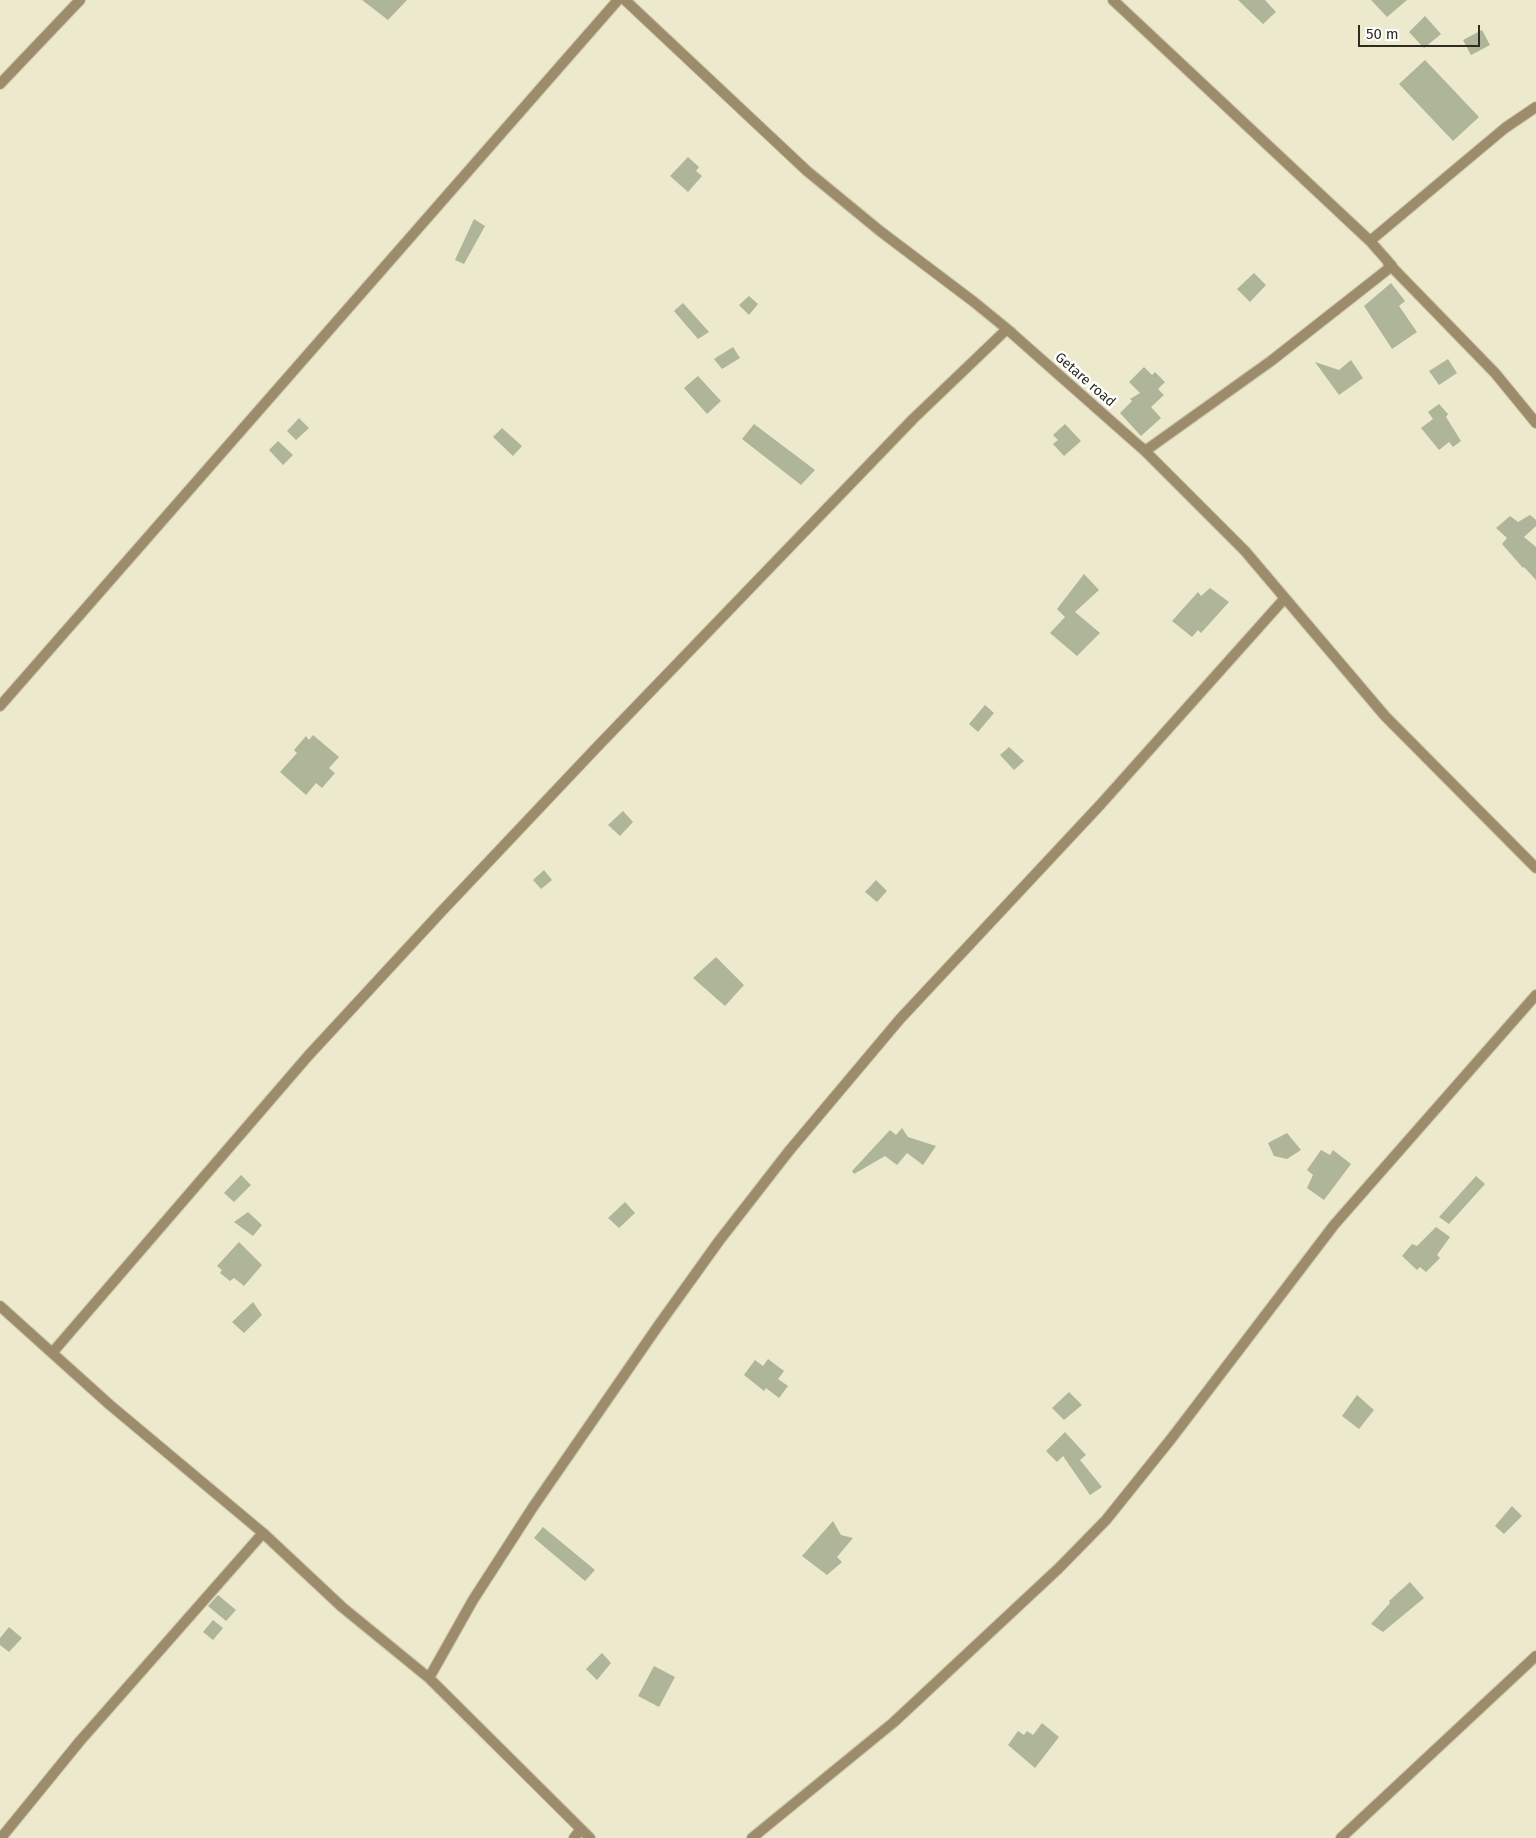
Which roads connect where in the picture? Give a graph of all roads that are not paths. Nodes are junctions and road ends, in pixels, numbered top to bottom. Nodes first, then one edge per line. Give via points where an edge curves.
1 (80, 0) edge
2 (618, 0) edge
3 (624, 0) edge
4 (1112, 0) edge
5 (0, 84) edge
6 (1536, 107) edge
7 (1370, 241) junction
8 (1392, 266) junction
9 (1007, 329) junction
10 (1536, 424) edge
11 (1146, 451) junction
12 (1285, 598) junction
13 (0, 706) edge
14 (1536, 868) edge
15 (1536, 995) edge
16 (0, 1306) edge
17 (52, 1353) junction
18 (263, 1533) junction
19 (1536, 1656) edge
20 (429, 1678) junction
21 (577, 1834) edge
22 (1, 1838) edge
23 (590, 1838) edge
24 (752, 1838) edge
25 (1341, 1838) edge

1 - 5 street
2 - 13 street
3 - 9 street via 807,171
4 - 7 street
4 - 8 street
6 - 7 street via 1505,128
7 - 8 street
8 - 10 street via 1495,373
8 - 11 street
9 - 11 street
9 - 17 street via 912,419 441,912 308,1056
11 - 12 street via 1244,551
12 - 14 street via 1385,716
12 - 20 street via 1101,804 900,1020 789,1151 680,1295 539,1498 473,1600
15 - 24 street via 1334,1225 1106,1520 894,1722
16 - 17 street
17 - 18 street via 110,1406
18 - 20 street via 342,1607
18 - 22 street via 80,1741
19 - 25 street
20 - 21 street
21 - 23 street

